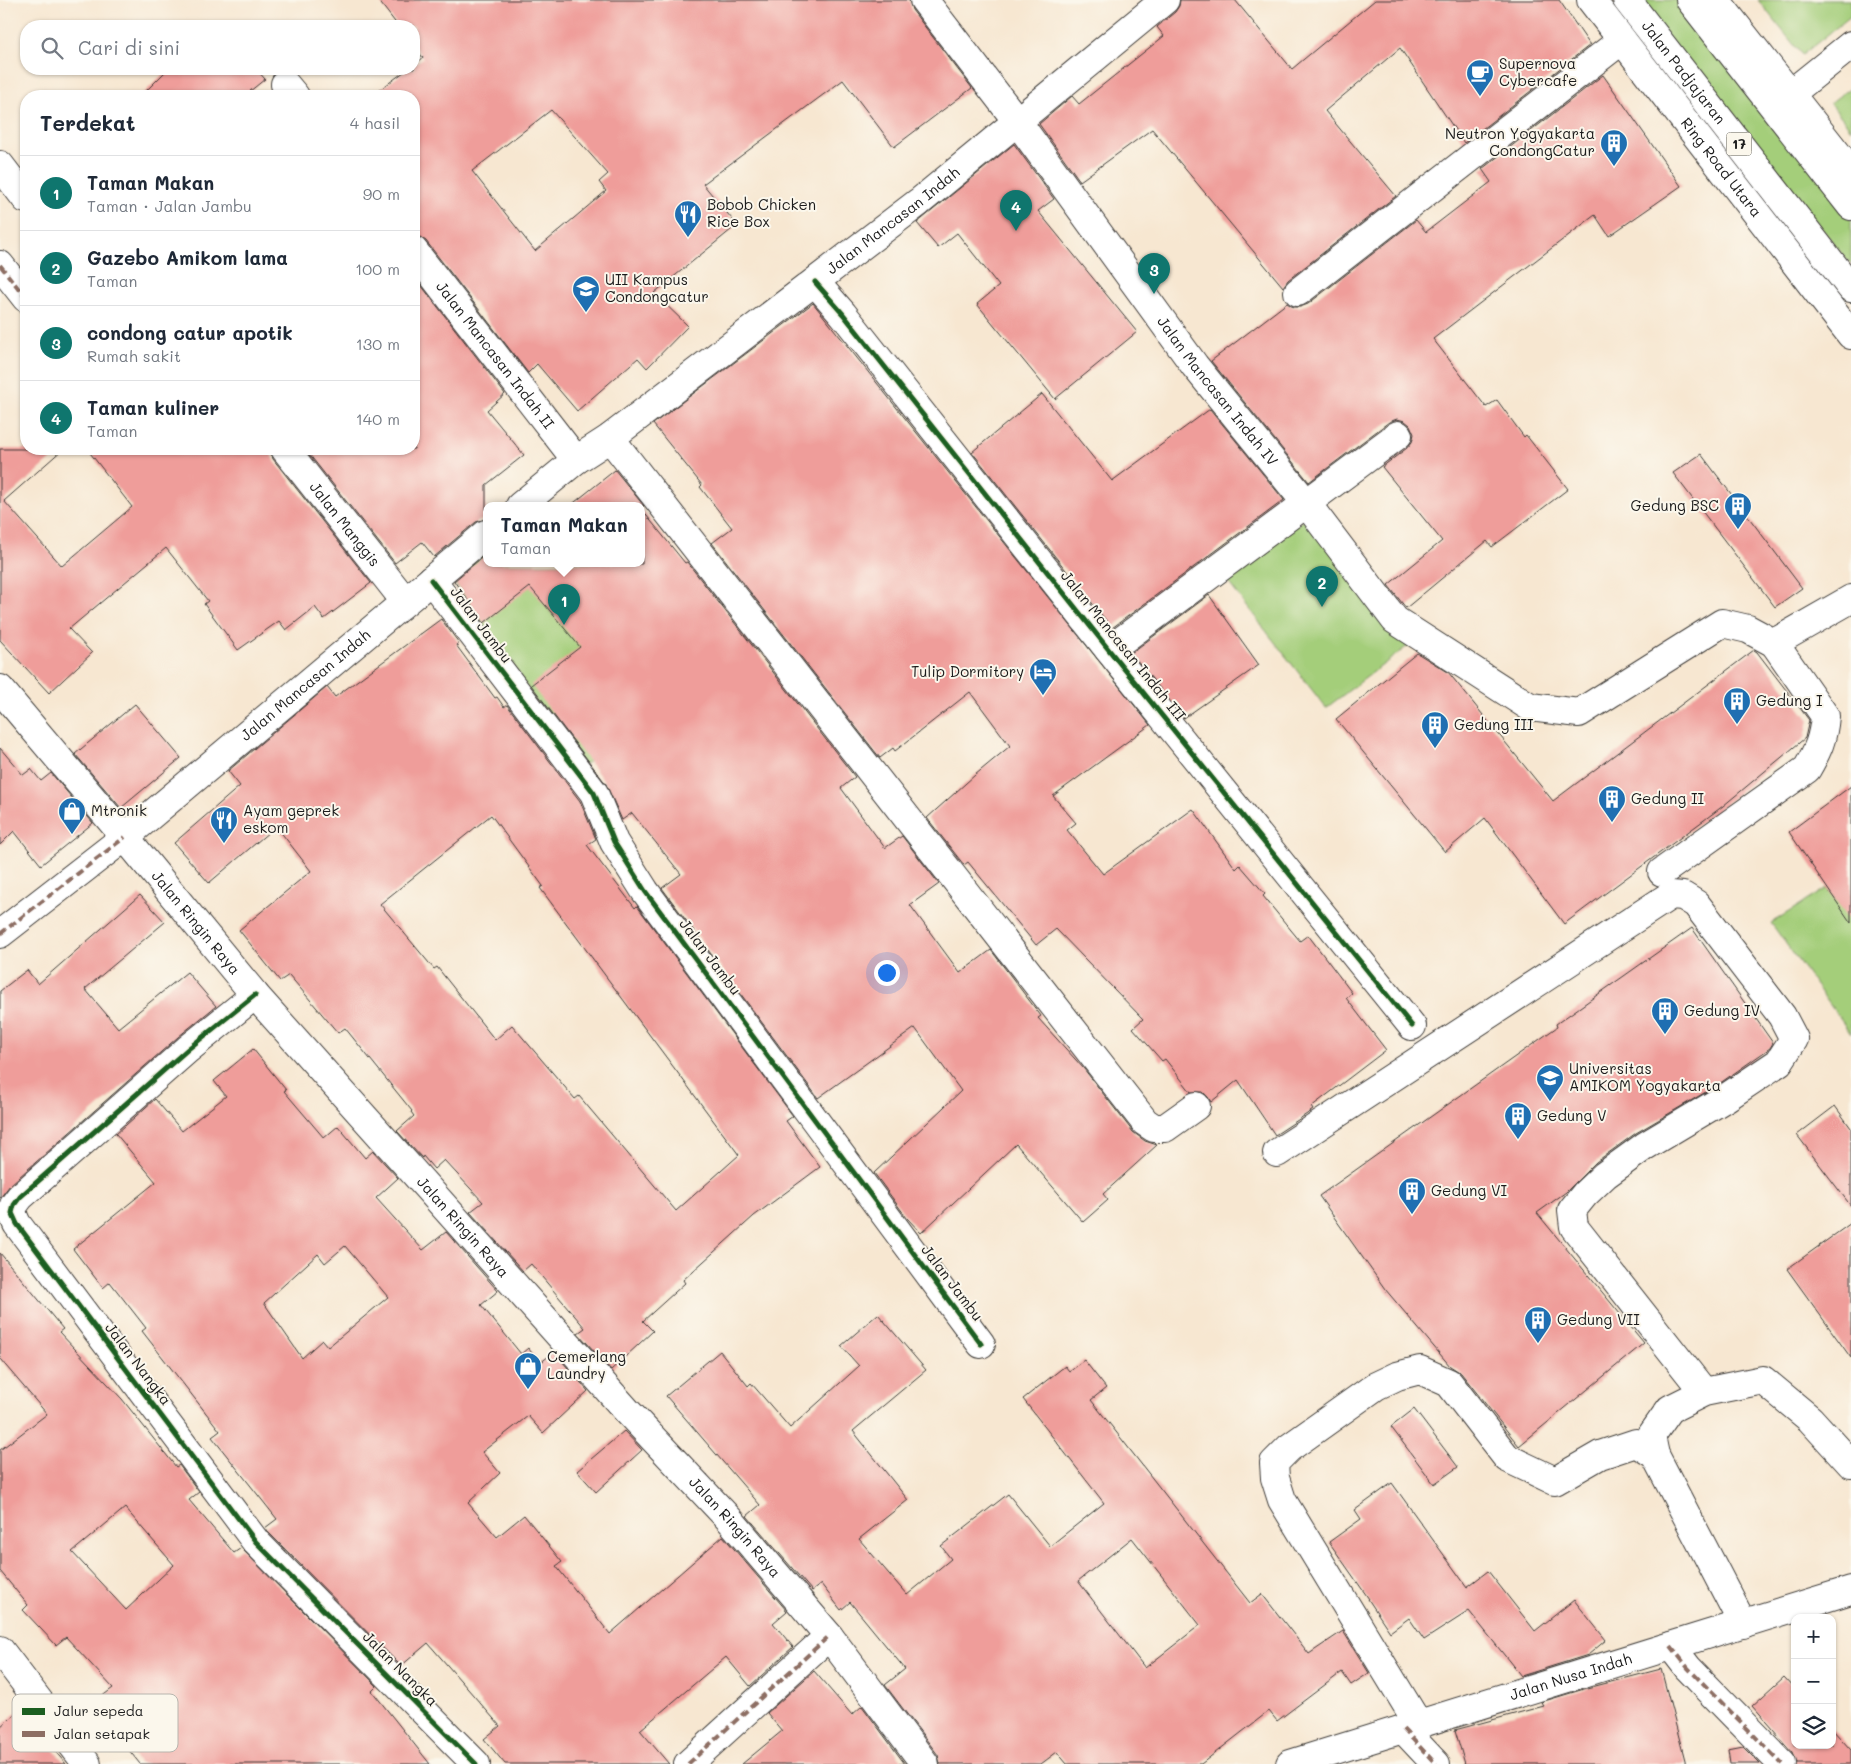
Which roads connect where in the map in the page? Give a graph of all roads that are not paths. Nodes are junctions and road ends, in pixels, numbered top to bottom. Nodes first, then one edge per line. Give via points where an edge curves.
1 (924, 0) edge
2 (1165, 0) edge
3 (1591, 0) edge
4 (1627, 0) edge
5 (1690, 0) edge
6 (1716, 0) edge
7 (1622, 40) junction
8 (1851, 45) edge
9 (1790, 94) junction
10 (1017, 121) junction
11 (0, 165) edge
12 (1851, 171) edge
13 (20, 191) edge
14 (1851, 206) edge
15 (420, 259) edge
16 (0, 265) edge
17 (815, 282) junction
18 (1851, 288) edge
19 (20, 290) edge
20 (1298, 292) dead end
21 (1851, 335) edge
22 (1398, 435) dead end
23 (610, 438) junction
24 (290, 455) edge
25 (576, 460) junction
26 (525, 502) edge
27 (1307, 504) junction
28 (483, 537) edge
29 (431, 580) junction
30 (1851, 599) edge
31 (405, 600) junction
32 (1774, 643) junction
33 (1109, 650) junction
34 (0, 689) edge
35 (126, 837) junction
36 (1662, 872) dead end
37 (0, 934) edge
38 (255, 995) junction
39 (1412, 1026) dead end
40 (1196, 1106) dead end
41 (1277, 1153) dead end
42 (981, 1344) dead end
43 (1704, 1392) junction
44 (1655, 1455) junction
45 (1851, 1464) edge
46 (1851, 1590) edge
47 (1743, 1624) junction
48 (829, 1636) junction
49 (1672, 1646) junction
50 (0, 1650) edge
51 (34, 1694) edge
52 (1411, 1727) junction
53 (78, 1752) edge
54 (87, 1764) edge
55 (476, 1764) edge
56 (688, 1764) edge
57 (925, 1764) edge
58 (1290, 1764) edge
59 (1436, 1764) edge
60 (1782, 1764) edge

1 - 10 main road, Jalan Mancasan Indah IV
2 - 10 main road, Jalan Mancasan Indah
3 - 7 main road, Ring Road Utara
4 - 18 main road, Jalan Padjajaran / 17
5 - 14 main road
6 - 9 main road
7 - 20 main road
7 - 21 main road, Ring Road Utara
8 - 9 main road
9 - 12 main road
10 - 17 main road, Jalan Mancasan Indah
10 - 27 main road, Jalan Mancasan Indah IV via 1195,366
11 - 13 main road
15 - 25 main road, Jalan Mancasan Indah II
16 - 19 main road
17 - 23 main road, Jalan Mancasan Indah
17 - 33 main road, Jalan Mancasan Indah III
22 - 27 main road
23 - 25 main road, Jalan Mancasan Indah
23 - 40 main road via 1145,1122 1154,1128 1165,1128
24 - 31 main road, Jalan Manggis
25 - 26 main road, Jalan Mancasan Indah
27 - 32 main road, Jalan Mancasan Indah IV via 1396,620 1530,707 1579,713 1722,623 1748,629
27 - 33 main road
28 - 29 main road, Jalan Mancasan Indah
29 - 31 main road, Jalan Mancasan Indah
29 - 42 main road, Jalan Jambu via 594,793 614,842 645,891
30 - 32 main road
31 - 35 main road, Jalan Mancasan Indah
32 - 36 main road via 1825,716 1823,736 1816,753 1807,769
33 - 39 main road, Jalan Mancasan Indah III
34 - 35 main road, Jalan Ringin Raya
35 - 37 main road, Jalan Mancasan Indah
35 - 38 main road, Jalan Ringin Raya
38 - 48 main road, Jalan Ringin Raya via 628,1412 730,1520
38 - 55 main road, Jalan Nangka via 188,1049 28,1190 14,1205 12,1213 256,1542
41 - 43 main road via 1670,896 1683,896 1696,904 1782,1016 1794,1039 1779,1062 1645,1146 1605,1175 1572,1210 1574,1227
43 - 44 main road via 1670,1409 1651,1436
43 - 45 main road via 1763,1380 1810,1420
44 - 47 main road
44 - 52 main road via 1636,1443 1600,1456 1555,1481 1508,1458 1449,1383 1420,1370 1376,1386 1289,1448 1274,1463 1282,1500
46 - 47 main road, Jalan Nusa Indah
47 - 49 main road, Jalan Nusa Indah
48 - 56 main road
48 - 57 main road, Jalan Ringin Raya
49 - 52 main road, Jalan Nusa Indah
49 - 60 main road via 1688,1668
50 - 51 main road
52 - 58 main road, Jalan Nusa Indah
52 - 59 main road
53 - 54 main road

